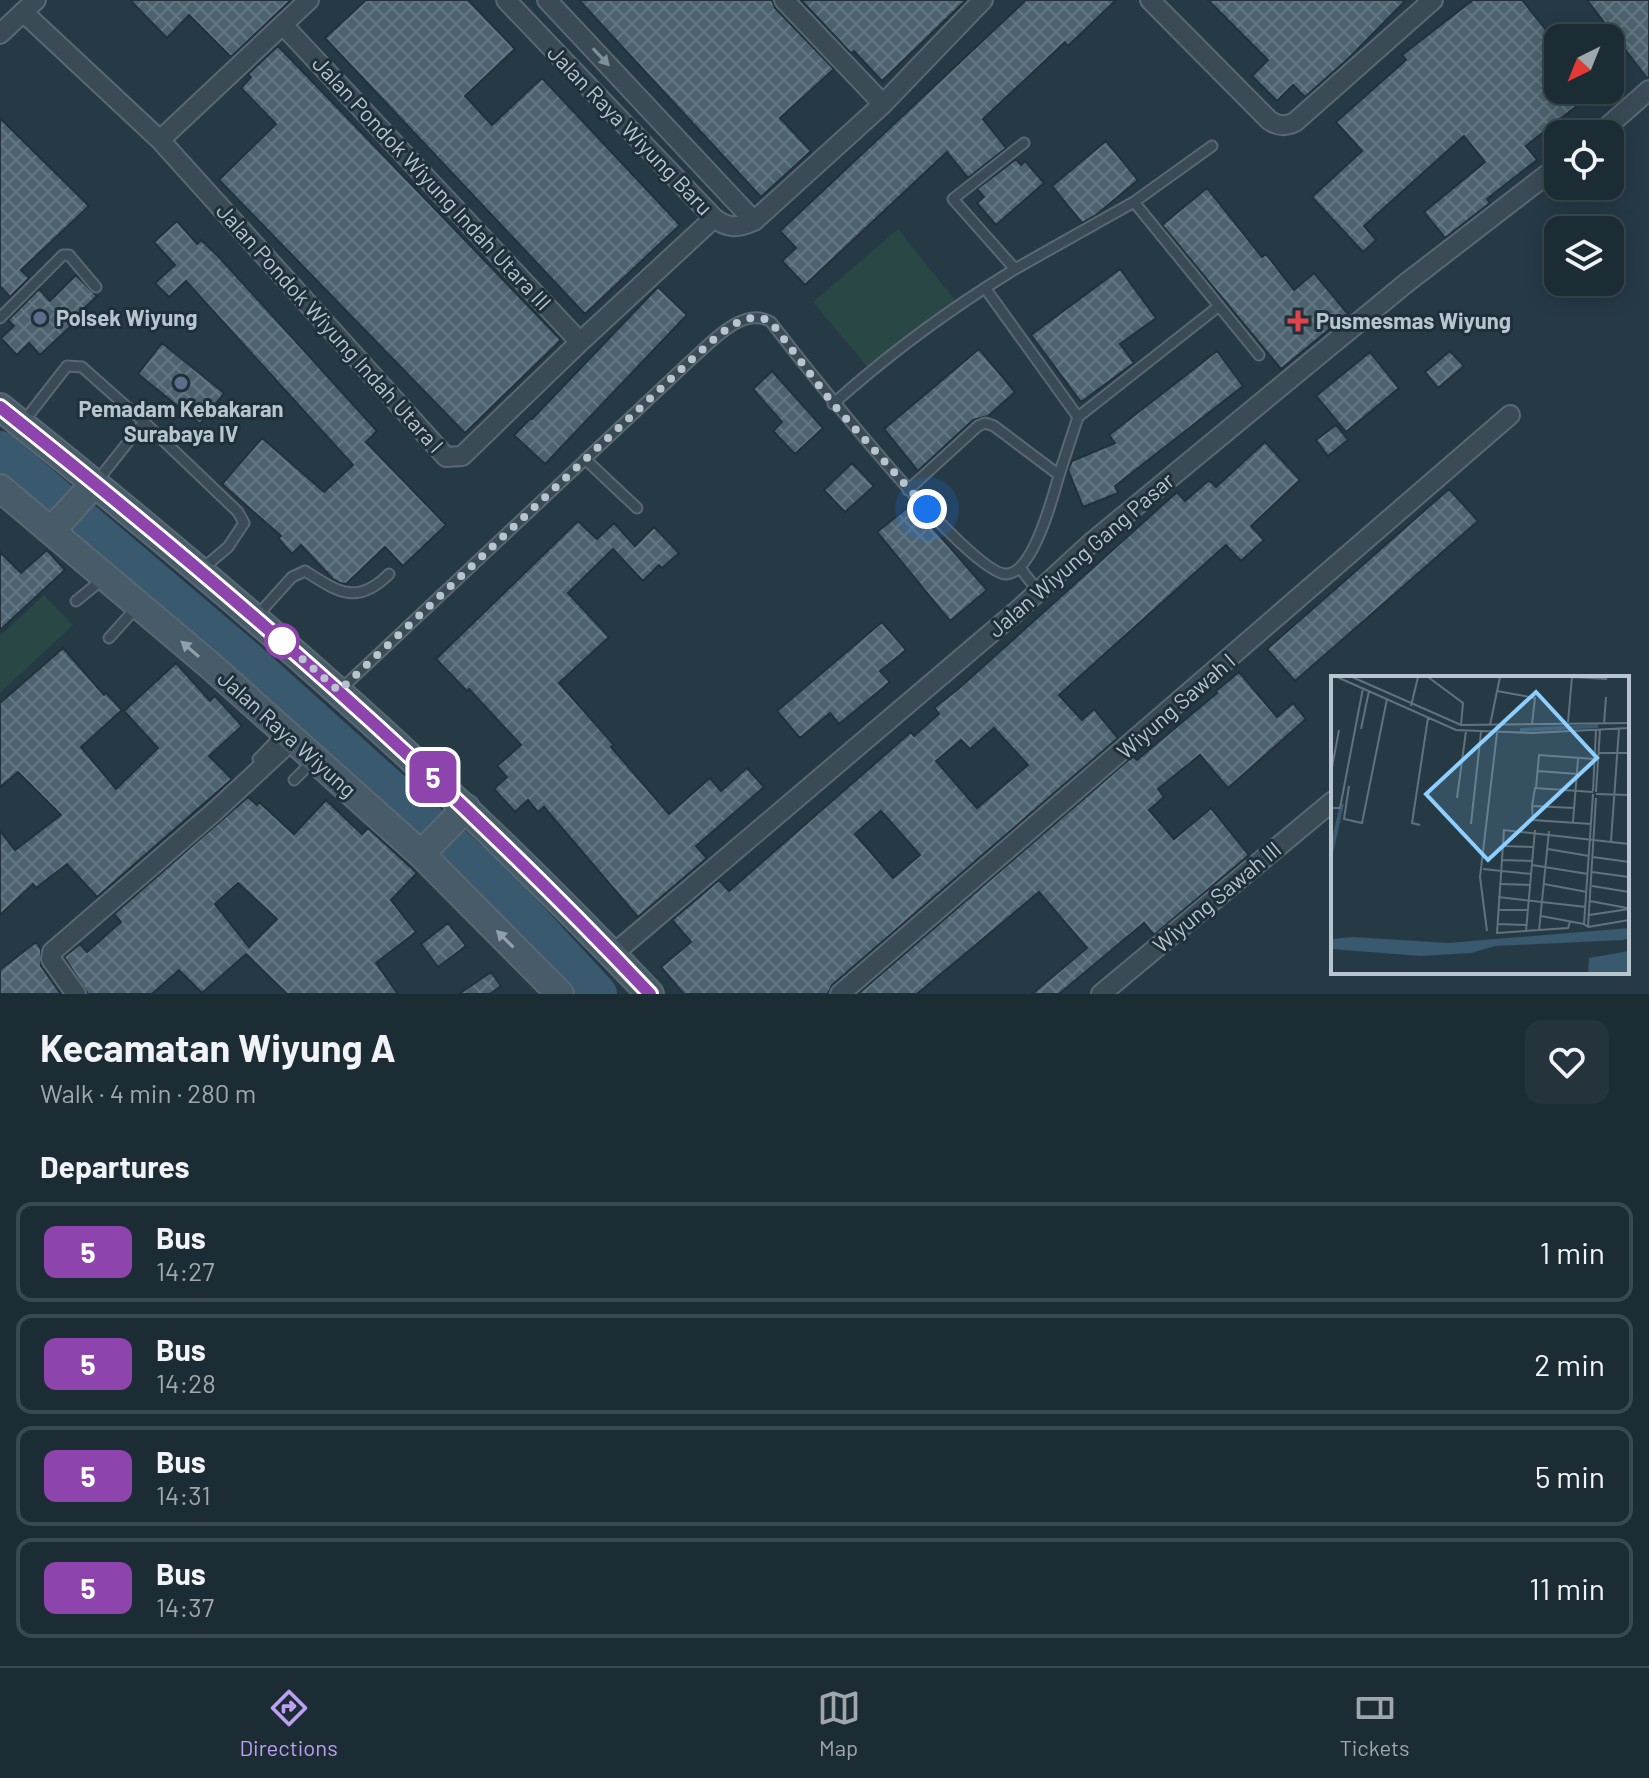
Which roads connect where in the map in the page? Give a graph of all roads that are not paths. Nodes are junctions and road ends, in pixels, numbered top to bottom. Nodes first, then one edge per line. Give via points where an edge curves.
1 (309, 0) edge
2 (506, 0) edge
3 (547, 0) edge
4 (784, 0) edge
5 (983, 0) edge
6 (1150, 0) edge
7 (1423, 3) edge
8 (30, 6) edge
9 (283, 25) junction
10 (0, 34) edge
11 (1649, 90) edge
12 (883, 104) junction
13 (1615, 120) edge
14 (160, 140) junction
15 (1024, 143) dead end
16 (1212, 146) dead end
17 (1544, 177) edge
18 (1134, 202) junction
19 (714, 218) junction
20 (754, 221) junction
21 (1015, 269) junction
22 (96, 287) dead end
23 (985, 288) junction
24 (1219, 306) junction
25 (0, 318) edge
26 (580, 342) junction
27 (1259, 355) dead end
28 (833, 404) junction
29 (0, 407) edge
30 (1510, 415) dead end
31 (1078, 417) junction
32 (144, 422) junction
33 (22, 425) junction
34 (585, 459) junction
35 (1059, 475) junction
36 (0, 488) edge
37 (91, 488) junction
38 (908, 490) junction
39 (637, 508) dead end
40 (56, 526) junction
41 (1020, 568) junction
42 (201, 570) junction
43 (389, 574) dead end
44 (106, 577) junction
45 (1038, 591) junction
46 (76, 601) dead end
47 (139, 605) junction
48 (255, 618) junction
49 (109, 638) dead end
50 (339, 691) junction
51 (289, 735) junction
52 (258, 759) dead end
53 (315, 759) junction
54 (294, 780) dead end
55 (1331, 803) edge
56 (461, 812) junction
57 (428, 847) junction
58 (612, 955) junction
59 (76, 994) edge
60 (560, 994) edge
61 (650, 994) edge
62 (840, 994) edge
63 (1101, 994) edge

1 - 9 street
2 - 19 street, Jalan Raya Wiyung Baru
3 -> 20 street, Jalan Raya Wiyung Baru
4 - 12 street
5 - 12 street
6 - 7 street via 1269,120 1281,125 1295,122
8 - 10 street
8 - 14 street, Jalan Pondok Wiyung Indah Utara I
9 - 14 street
9 - 26 street, Jalan Pondok Wiyung Indah Utara III
11 - 13 street
12 - 20 street
14 - 26 street, Jalan Pondok Wiyung Indah Utara I via 446,457 462,456
15 - 21 lane via 953,199
16 - 18 lane
17 - 45 street, Jalan Wiyung Gang Pasar via 1393,294
18 - 21 lane
18 - 24 lane
19 - 20 street, Jalan Raya Wiyung Baru via 730,227
19 - 26 street, Jalan Pondok Wiyung Indah Utara I
21 - 23 lane
22 - 25 lane via 69,255 63,255
23 - 28 lane via 941,316
23 - 31 lane
24 - 27 lane
24 - 31 lane
28 - 34 lane via 771,322 755,316 743,319 691,360
28 - 38 lane
29 - 33 main road
30 - 62 street, Wiyung Sawah I
31 - 35 lane
32 - 33 lane via 74,365 67,366
32 - 37 lane
32 - 42 lane via 244,523 228,547
33 - 37 main road
34 - 39 lane
34 - 50 lane
35 - 38 lane via 985,423
35 - 41 lane via 1049,513
36 - 40 main road, Jalan Raya Wiyung
37 - 40 main road
37 - 42 main road
38 - 41 lane via 983,563 1002,574
40 - 44 main road, Jalan Raya Wiyung
41 - 45 lane
42 - 48 main road
43 - 48 lane via 376,587 339,593 305,571 292,577
44 - 46 lane
44 - 47 main road, Jalan Raya Wiyung
45 - 58 street, Jalan Wiyung Gang Pasar
47 - 49 lane
51 -> 47 main road, Jalan Raya Wiyung
48 - 50 main road
50 - 56 main road
51 - 52 lane
51 - 53 main road, Jalan Raya Wiyung
51 - 59 street via 214,812 52,952 51,959
53 - 54 lane
53 - 57 main road, Jalan Raya Wiyung
55 - 63 street, Wiyung Sawah III
56 - 57 main road
56 - 58 main road
60 -> 57 main road, Jalan Raya Wiyung
58 - 61 main road

